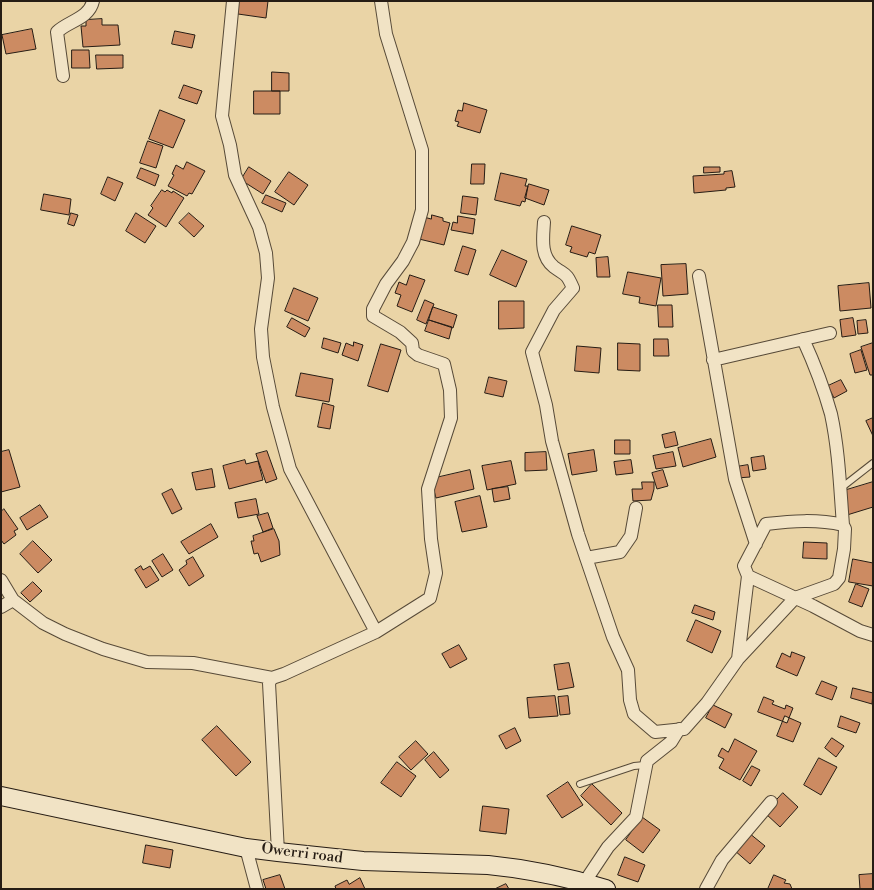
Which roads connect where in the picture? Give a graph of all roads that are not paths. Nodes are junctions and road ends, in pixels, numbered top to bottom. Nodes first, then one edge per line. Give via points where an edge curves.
1 (93, 1) edge
2 (233, 1) edge
3 (381, 1) edge
4 (63, 76) dead end
5 (544, 222) dead end
6 (699, 276) dead end
7 (830, 333) dead end
8 (803, 339) junction
9 (713, 360) junction
10 (873, 463) edge
11 (841, 488) junction
12 (636, 508) dead end
13 (843, 524) junction
14 (756, 544) junction
15 (586, 558) junction
16 (748, 576) junction
17 (1, 580) edge
18 (795, 598) junction
19 (13, 600) junction
20 (1, 607) edge
21 (376, 632) junction
22 (873, 635) edge
23 (738, 659) junction
24 (272, 678) junction
25 (679, 729) junction
26 (645, 765) junction
27 (580, 784) dead end
28 (1, 796) edge
29 (770, 802) dead end
30 (246, 848) junction
31 (278, 852) junction
32 (584, 883) junction
33 (257, 889) edge
34 (606, 889) edge
35 (706, 889) edge

1 - 4 street via 89,11 56,32
2 - 21 street via 222,116 235,175 259,228 266,253 268,278 261,329 263,357 273,407 290,468
3 - 21 street via 386,34 422,150 422,210 413,242 386,284 372,316 400,332 412,343 413,351 418,355 444,364 450,390 451,418 428,489 436,573 430,598
5 - 15 street via 542,248 552,266 567,275 573,288 554,310 532,352 552,441
6 - 9 street
7 - 8 street
8 - 9 street
8 - 11 street via 831,415
9 - 14 street via 735,479
10 - 11 lane
11 - 13 street
12 - 15 street via 631,536 620,552
13 - 14 street via 828,521 793,521 766,524
13 - 18 street via 844,549 839,578 834,584
14 - 16 street via 744,566
15 - 25 street via 612,637 628,670 630,700 634,714 655,732
16 - 18 street
16 - 23 street
17 - 19 street
18 - 22 street
18 - 23 street
19 - 20 street
19 - 24 street via 43,623 65,634 125,656 147,662 193,663
21 - 24 street
23 - 25 street via 707,703 684,729
24 - 31 street via 269,683
25 - 26 street via 671,742 649,758
26 - 27 lane via 634,766
26 - 32 street via 636,817 608,847
28 - 30 main road, Owerri road
29 - 35 street via 722,860
30 - 31 main road, Owerri road
30 - 33 street
31 - 32 main road, Owerri road via 363,861 488,865 547,874
32 - 34 main road, Owerri road

